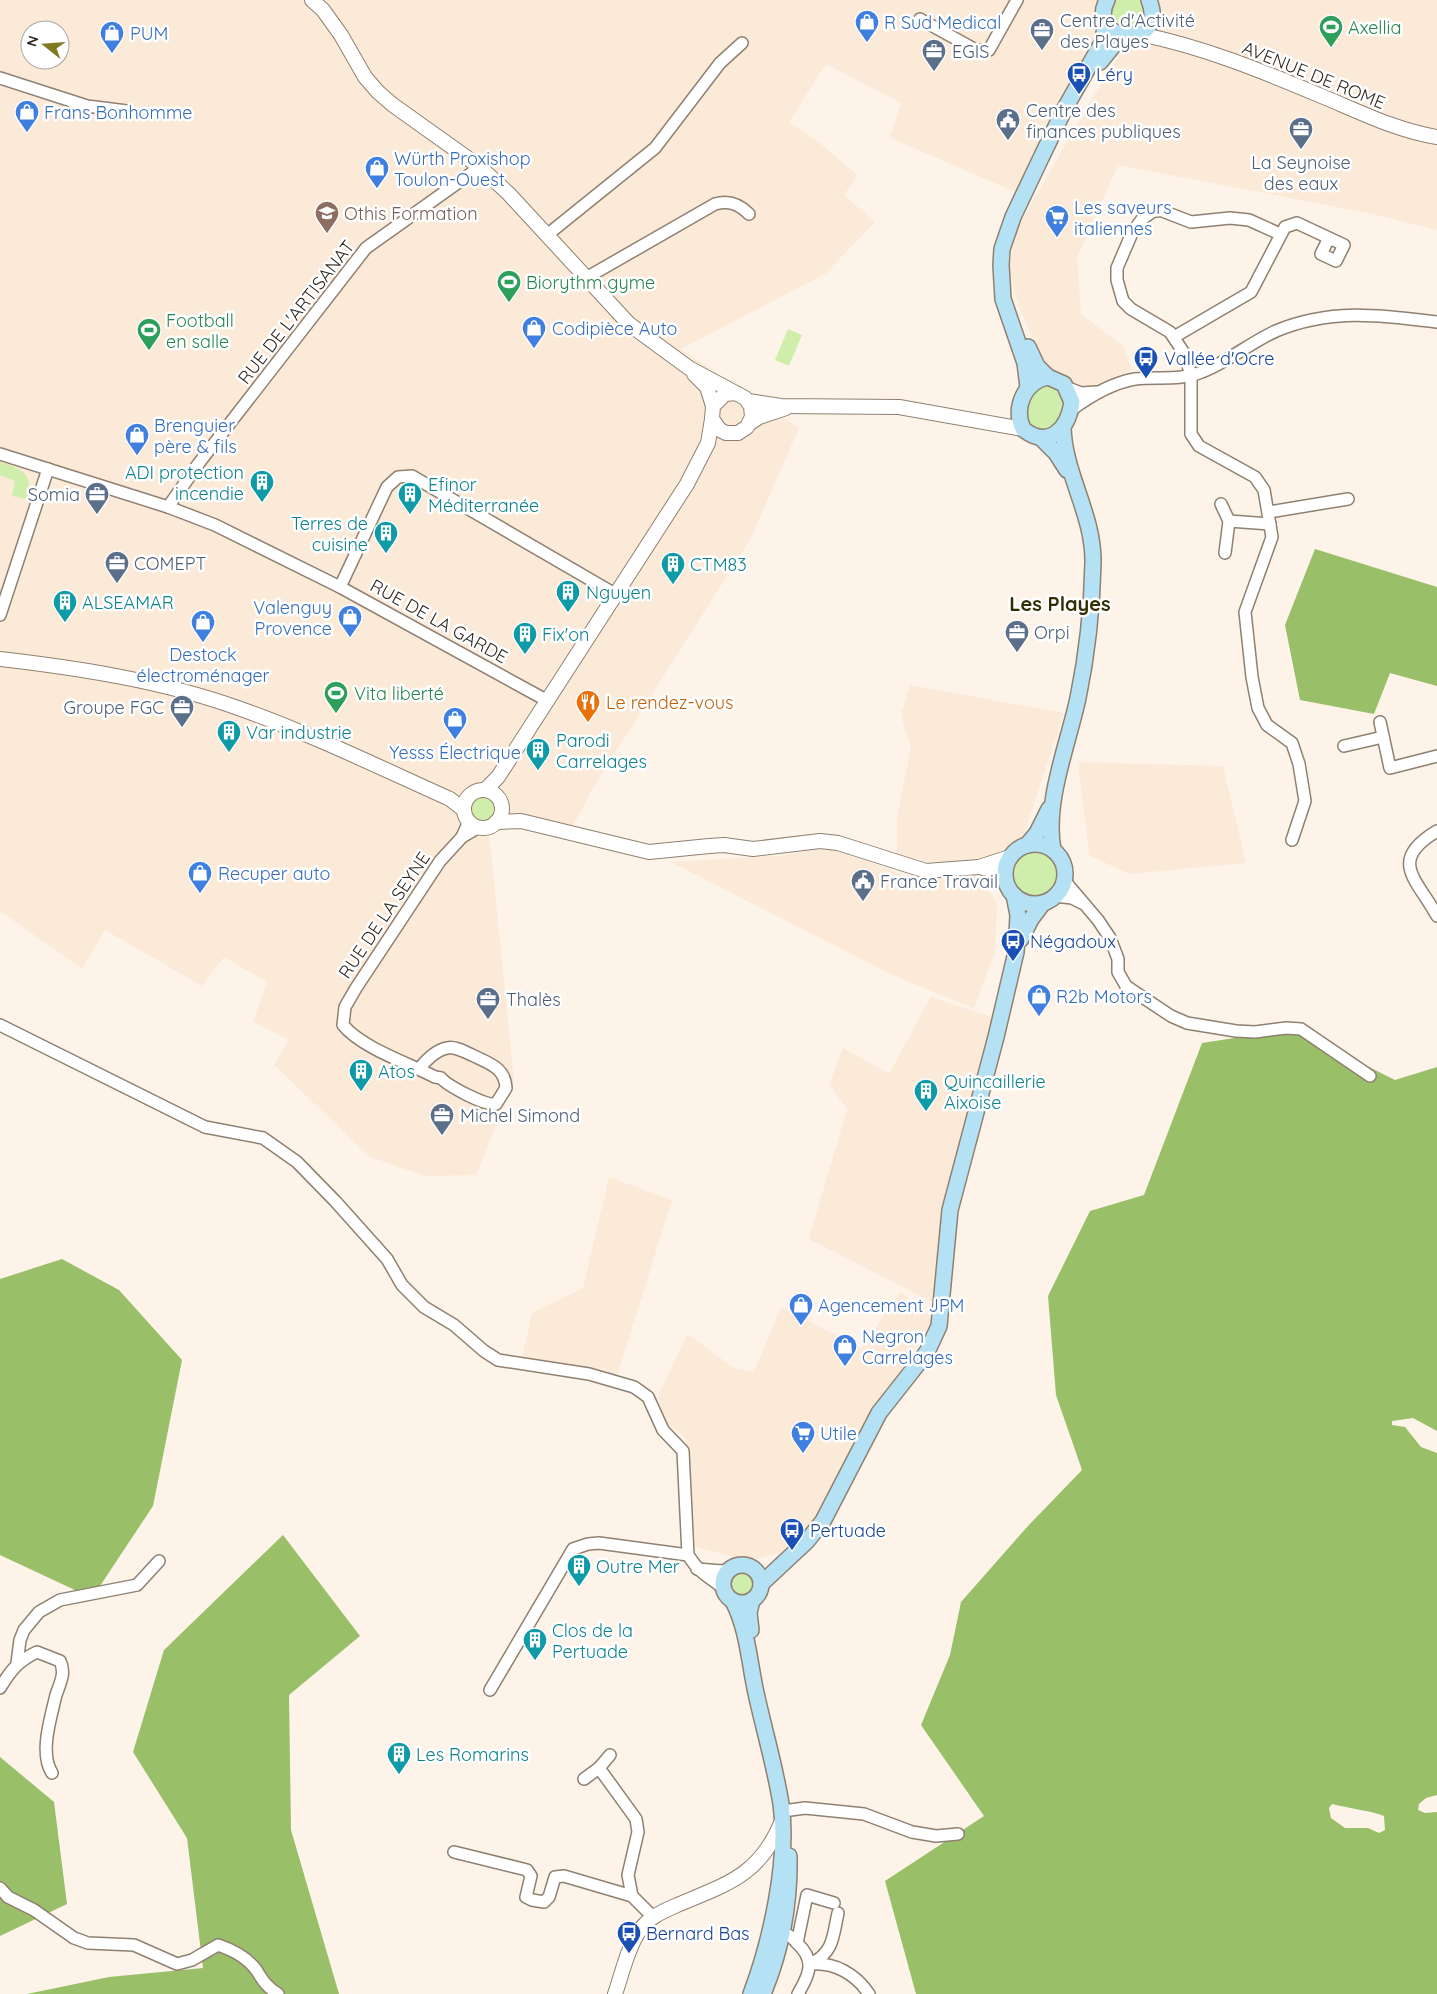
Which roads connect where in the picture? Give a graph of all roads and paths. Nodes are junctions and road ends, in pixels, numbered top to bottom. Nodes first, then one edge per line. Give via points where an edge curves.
1 (312, 0) edge
2 (1017, 0) edge
3 (1149, 0) edge
4 (1104, 8) edge
5 (1152, 16) junction
6 (920, 19) dead end
7 (1133, 35) junction
8 (742, 43) dead end
9 (1179, 43) junction
10 (0, 78) edge
11 (127, 111) dead end
12 (1437, 137) edge
13 (1042, 162) junction
14 (480, 167) junction
15 (749, 214) dead end
16 (1280, 234) junction
17 (547, 235) junction
18 (1328, 238) dead end
19 (586, 278) junction
20 (1437, 322) edge
21 (1174, 337) junction
22 (689, 368) junction
23 (1190, 375) junction
24 (1048, 377) junction
25 (1028, 387) junction
26 (1068, 388) junction
27 (1100, 392) junction
28 (736, 393) junction
29 (748, 401) junction
30 (794, 406) junction
31 (1020, 408) junction
32 (1071, 410) junction
33 (712, 412) junction
34 (750, 422) junction
35 (995, 422) junction
36 (1064, 426) junction
37 (1023, 429) junction
38 (733, 434) junction
39 (1041, 438) junction
40 (0, 454) edge
41 (702, 457) junction
42 (48, 469) junction
43 (1073, 480) junction
44 (1348, 499) dead end
45 (1221, 504) dead end
46 (168, 507) junction
47 (1270, 518) junction
48 (1229, 521) junction
49 (1225, 553) dead end
50 (340, 587) junction
51 (614, 594) junction
52 (0, 615) edge
53 (0, 659) edge
54 (546, 700) junction
55 (1380, 722) dead end
56 (1383, 737) junction
57 (1344, 746) dead end
58 (1437, 756) edge
59 (494, 798) junction
60 (1053, 800) junction
61 (470, 814) junction
62 (521, 821) junction
63 (496, 822) junction
64 (1437, 831) edge
65 (1292, 840) dead end
66 (1027, 845) junction
67 (1053, 850) junction
68 (1010, 857) junction
69 (979, 867) junction
70 (1005, 878) junction
71 (1064, 880) junction
72 (1014, 896) junction
73 (1049, 899) junction
74 (1082, 903) junction
75 (1437, 916) edge
76 (1016, 952) junction
77 (0, 1025) edge
78 (419, 1069) junction
79 (1370, 1076) dead end
80 (807, 1541) junction
81 (688, 1555) junction
82 (159, 1561) dead end
83 (753, 1568) junction
84 (697, 1569) junction
85 (729, 1569) junction
86 (761, 1584) junction
87 (723, 1588) junction
88 (752, 1600) junction
89 (733, 1601) junction
90 (17, 1663) junction
91 (0, 1688) edge
92 (490, 1690) dead end
93 (771, 1749) junction
94 (610, 1755) dead end
95 (600, 1768) junction
96 (52, 1773) dead end
97 (584, 1779) dead end
98 (782, 1813) junction
99 (958, 1834) dead end
100 (454, 1852) dead end
101 (0, 1888) edge
102 (632, 1896) junction
103 (654, 1918) junction
104 (782, 1932) junction
105 (798, 1943) junction
106 (811, 1964) junction
107 (278, 1994) edge
108 (615, 1994) edge
109 (751, 1994) edge
110 (763, 1994) edge
111 (798, 1994) edge
112 (869, 1994) edge

1 - 14 street via 341,35 365,77 378,92
2 - 6 street via 988,50 976,50
3 - 5 main road
4 - 7 main road via 1111,30
4 - 13 main road via 1102,42 1064,110
5 - 7 main road via 1145,29
5 - 9 street, AVENUE DE ROME via 1159,30
7 - 9 street, AVENUE DE ROME
7 - 13 main road via 1113,46 1092,73
8 - 17 street via 720,63 655,148
9 - 12 street, AVENUE DE ROME via 1284,81 1393,126
10 - 11 street via 87,106
13 - 24 main road via 1012,238 1007,280 1009,297 1023,336 1036,366
13 - 25 main road via 1006,235 1001,266 1003,299 1025,363
14 - 17 street
14 - 46 street, RUE DE L'ARTISANAT via 366,248
15 - 19 street via 733,203 715,204
16 - 18 street via 1285,227 1297,223
16 - 21 street via 1251,292
16 - 21 street via 1249,220 1230,218 1191,222 1160,210 1142,219 1132,233 1117,268 1118,290 1132,309 1158,323
17 - 19 street
19 - 22 street via 629,324
20 - 23 street via 1362,314 1316,318 1276,331 1224,361
21 - 23 street via 1184,353
22 - 28 street
22 - 33 street via 706,386
23 - 27 street via 1136,379
23 - 47 street via 1191,434 1199,446 1255,477 1264,490
24 - 25 main road via 1034,381
24 - 26 main road via 1059,380
25 - 31 main road
26 - 27 street via 1081,393
26 - 32 main road
27 - 32 street
28 - 29 street
28 - 33 street via 720,397
29 - 30 street
29 - 34 street via 752,412
30 - 34 street
30 - 35 street via 899,407
31 - 35 street
31 - 37 main road
32 - 36 main road
33 - 38 street via 720,430
33 - 41 street via 708,443
34 - 38 street
35 - 37 street
36 - 39 main road via 1053,435
36 - 43 main road via 1066,454
37 - 39 main road
38 - 41 street via 726,436
39 - 43 main road via 1056,453
40 - 42 street, RUE DE LA GARDE
41 - 51 street
42 - 46 street, RUE DE LA GARDE
42 - 52 street
43 - 60 main road via 1091,538 1091,603 1078,696
44 - 47 street
45 - 48 street
46 - 50 street, RUE DE LA GARDE via 215,525
47 - 48 street
47 - 65 street via 1271,545 1245,612 1258,708 1267,725 1292,743 1299,764 1305,801
48 - 49 street
50 - 51 street via 387,487 398,477 412,476
50 - 54 street, RUE DE LA GARDE
51 - 54 street
53 - 61 street via 67,667 196,694 244,710 450,800
54 - 59 street via 498,777
55 - 56 street
56 - 57 street
56 - 58 street via 1390,768
59 - 61 street via 475,792
59 - 62 street
59 - 63 street
60 - 66 main road via 1037,833
60 - 67 main road
61 - 63 street via 491,826
61 - 78 street, RUE DE LA SEYNE via 462,837 440,862 356,988 342,1016 343,1025 349,1032
62 - 63 street
62 - 69 street via 649,852 724,845 761,849 820,841 854,847 926,871
64 - 75 street via 1419,842 1408,869
66 - 67 main road via 1041,845
66 - 68 main road
67 - 71 main road via 1062,863
68 - 69 street
68 - 70 main road
69 - 70 street
70 - 72 main road
71 - 73 main road
71 - 74 street
72 - 73 main road via 1031,904
72 - 76 main road via 1018,915
73 - 74 street via 1072,898
73 - 76 main road via 1028,923
74 - 79 street via 1110,938 1118,959 1118,972 1126,986 1171,1016 1187,1023 1236,1032 1301,1029
76 - 80 main road via 950,1210 939,1326 927,1352 879,1413 831,1507
77 - 81 street via 205,1127 263,1138 297,1162 336,1202 387,1258 402,1285 424,1307 454,1325 498,1360 589,1374 634,1387 648,1398 663,1430 683,1451
78 - 78 street via 488,1104 496,1104 506,1085 503,1074 490,1062 447,1048 429,1058
80 - 83 main road via 773,1564
80 - 86 main road
81 - 84 street
81 - 92 street via 599,1543 573,1549
82 - 90 street via 137,1586 60,1600 40,1612 24,1630
83 - 85 main road via 740,1564
83 - 86 main road
84 - 85 street
84 - 87 street
85 - 87 main road via 723,1578
86 - 88 main road
87 - 89 main road
88 - 89 main road via 743,1603
88 - 93 main road via 750,1623 770,1724
89 - 93 main road via 746,1637 761,1716
90 - 91 street
90 - 96 street via 37,1652 60,1661 63,1668 46,1748 47,1765
93 - 98 main road
94 - 95 street
95 - 97 street
95 - 102 street via 636,1819 638,1832 628,1875
98 - 99 street via 805,1808 864,1814 912,1832 936,1836
98 - 103 street via 774,1840 760,1860 734,1880
98 - 104 main road via 789,1858
98 - 109 main road via 779,1868 770,1930
100 - 102 street via 527,1870 531,1876 526,1896 532,1900 544,1902 549,1897 555,1877 564,1876
101 - 107 street via 8,1897 34,1910 74,1938 88,1943 134,1945 179,1964 218,1946 231,1950 249,1962 263,1982
102 - 103 street
103 - 108 street via 638,1932
104 - 105 street
104 - 110 main road
105 - 106 street
105 - 106 street via 807,1896 836,1908 831,1945 823,1957
106 - 111 street
106 - 112 street via 838,1966 864,1986

